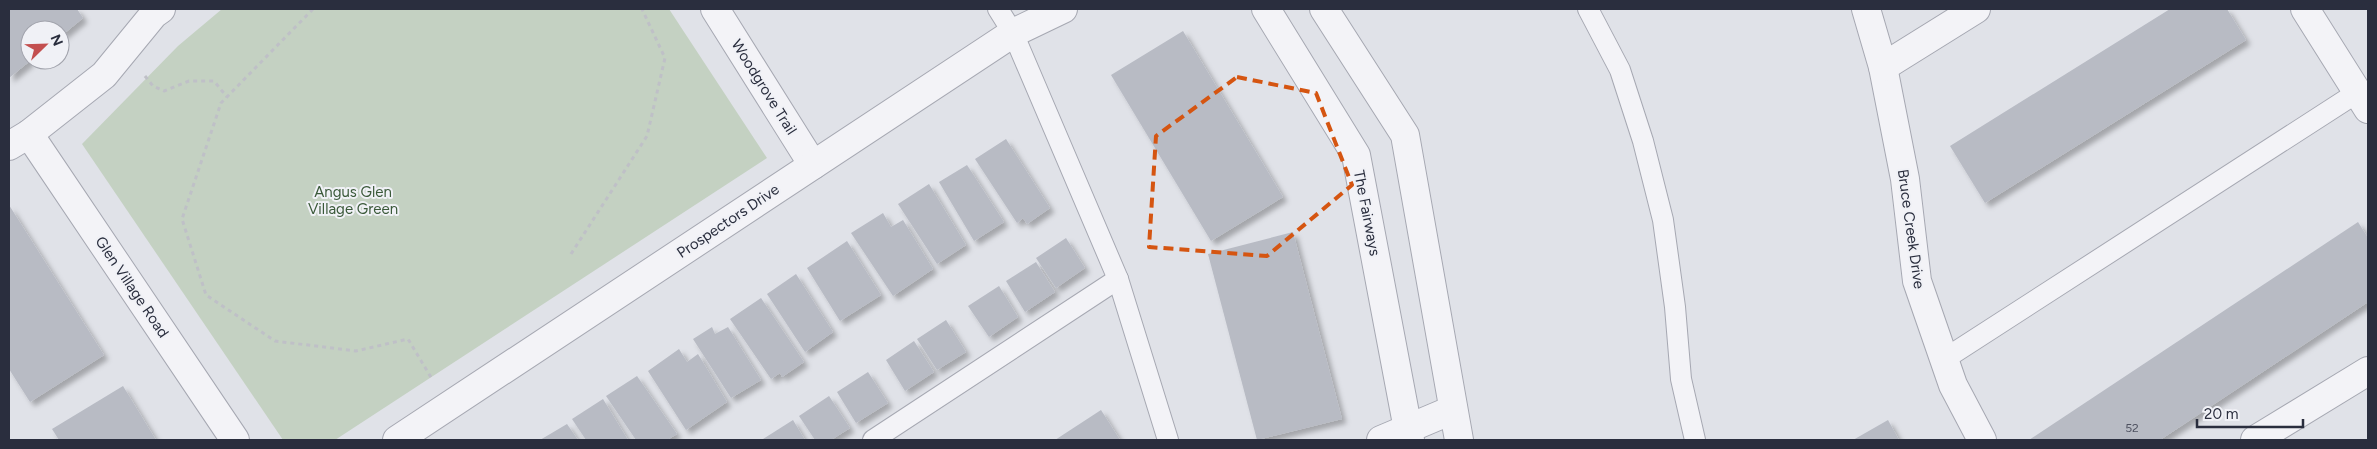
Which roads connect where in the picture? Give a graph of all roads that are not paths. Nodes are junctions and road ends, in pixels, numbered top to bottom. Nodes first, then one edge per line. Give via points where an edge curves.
1 (715, 9) edge
2 (998, 9) edge
3 (1063, 9) edge
4 (1266, 9) edge
5 (1324, 9) edge
6 (1588, 9) edge
7 (1866, 9) edge
8 (1976, 9) edge
9 (2305, 9) edge
10 (155, 11) edge
11 (1013, 32) junction
12 (1883, 67) junction
13 (2363, 101) edge
14 (19, 140) edge
15 (813, 165) junction
16 (1118, 279) junction
17 (1943, 360) junction
18 (2368, 371) edge
19 (1452, 410) junction
20 (1409, 434) edge
21 (414, 436) edge
22 (236, 440) edge
23 (872, 440) edge
24 (1168, 440) edge
25 (1381, 440) edge
26 (1459, 440) edge
27 (1696, 440) edge
28 (1982, 440) edge
29 (2255, 440) edge

1 - 15 street, Woodgrove Trail
2 - 11 lane
3 - 11 street, Prospectors Drive
4 - 20 street, The Fairways via 1356,155
5 - 19 street via 1406,135
6 - 27 lane via 1620,70 1643,141 1663,220 1681,379
7 - 12 street, Bruce Creek Drive
8 - 12 street
9 - 13 street
10 - 14 street via 104,75
11 - 15 street, Prospectors Drive
11 - 16 lane
12 - 17 street, Bruce Creek Drive via 1905,179 1916,281
13 - 17 lane
14 - 22 street, Glen Village Road
15 - 21 street, Prospectors Drive
16 - 23 lane
16 - 24 lane
17 - 28 street, Bruce Creek Drive
18 - 29 street
19 - 20 street
19 - 26 street
20 - 25 street

